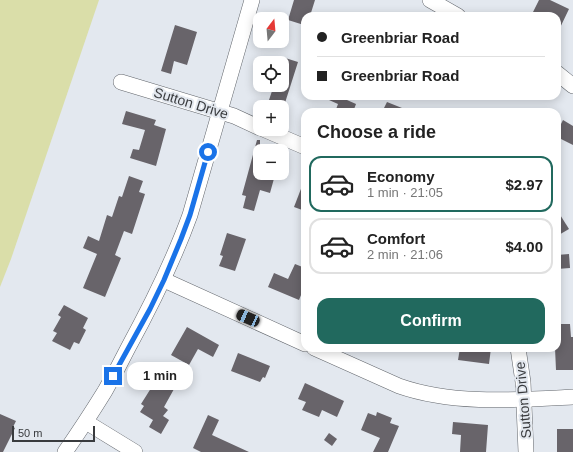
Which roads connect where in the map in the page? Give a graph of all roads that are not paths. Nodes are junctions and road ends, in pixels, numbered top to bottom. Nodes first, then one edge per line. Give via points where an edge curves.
1 (252, 0) edge
2 (430, 0) edge
3 (451, 12) edge
4 (561, 76) edge
5 (121, 82) dead end
6 (573, 86) edge
7 (219, 112) junction
8 (253, 125) edge
9 (280, 136) edge
10 (301, 145) edge
11 (164, 280) junction
12 (301, 342) edge
13 (323, 352) edge
14 (519, 352) edge
15 (573, 397) edge
16 (524, 400) junction
17 (86, 422) junction
18 (65, 452) edge
19 (135, 452) edge
20 (526, 452) edge

1 - 7 street
2 - 3 street
4 - 6 street
5 - 7 street, Sutton Drive
7 - 8 street, Sutton Drive
7 - 11 street via 190,215
9 - 10 street
11 - 12 street
11 - 17 street
13 - 16 street via 413,391 460,398
14 - 16 street, Sutton Drive
15 - 16 street
16 - 20 street, Sutton Drive
17 - 18 street
17 - 19 street

